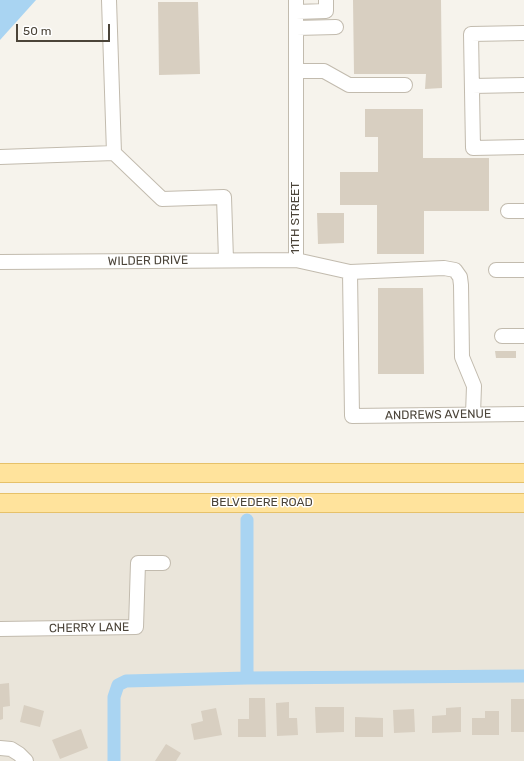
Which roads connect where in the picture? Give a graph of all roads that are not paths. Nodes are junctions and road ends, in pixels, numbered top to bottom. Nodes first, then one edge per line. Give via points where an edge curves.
1 (109, 0) edge
2 (326, 0) edge
3 (296, 6) edge
4 (336, 27) dead end
5 (296, 28) junction
6 (524, 33) edge
7 (296, 71) junction
8 (405, 85) dead end
9 (524, 85) edge
10 (472, 86) junction
11 (524, 147) edge
12 (114, 153) junction
13 (0, 157) edge
14 (524, 210) edge
15 (508, 211) dead end
16 (226, 260) junction
17 (296, 260) junction
18 (0, 262) edge
19 (496, 270) dead end
20 (524, 270) edge
21 (350, 272) junction
22 (502, 336) dead end
23 (524, 336) edge
24 (473, 414) junction
25 (524, 414) edge
26 (0, 473) edge
27 (524, 473) edge
28 (0, 503) edge
29 (524, 503) edge
30 (163, 563) dead end
31 (0, 629) edge
32 (0, 748) edge
33 (26, 761) edge

1 - 12 street
2 - 3 street via 326,11
3 - 5 street, 11TH STREET
4 - 5 street
5 - 7 street, 11TH STREET
6 - 10 street via 471,34
7 - 8 street via 324,71 350,85
7 - 17 street, 11TH STREET
9 - 10 street
10 - 11 street via 473,148
12 - 13 street
12 - 16 street via 162,199 224,198
14 - 15 street
16 - 17 street, WILDER DRIVE
16 - 18 street, WILDER DRIVE
17 - 21 street, 11TH STREET
19 - 20 street
21 - 24 street, 11TH STREET via 444,268 455,270 460,277 461,285 462,357 474,386
21 - 24 street, ANDREWS AVENUE via 352,416
22 - 23 street
24 - 25 street, ANDREWS AVENUE
26 - 27 main road
28 - 29 main road, BELVEDERE ROAD
30 - 31 street, CHERRY LANE via 138,563 136,627
32 - 33 street via 19,754

